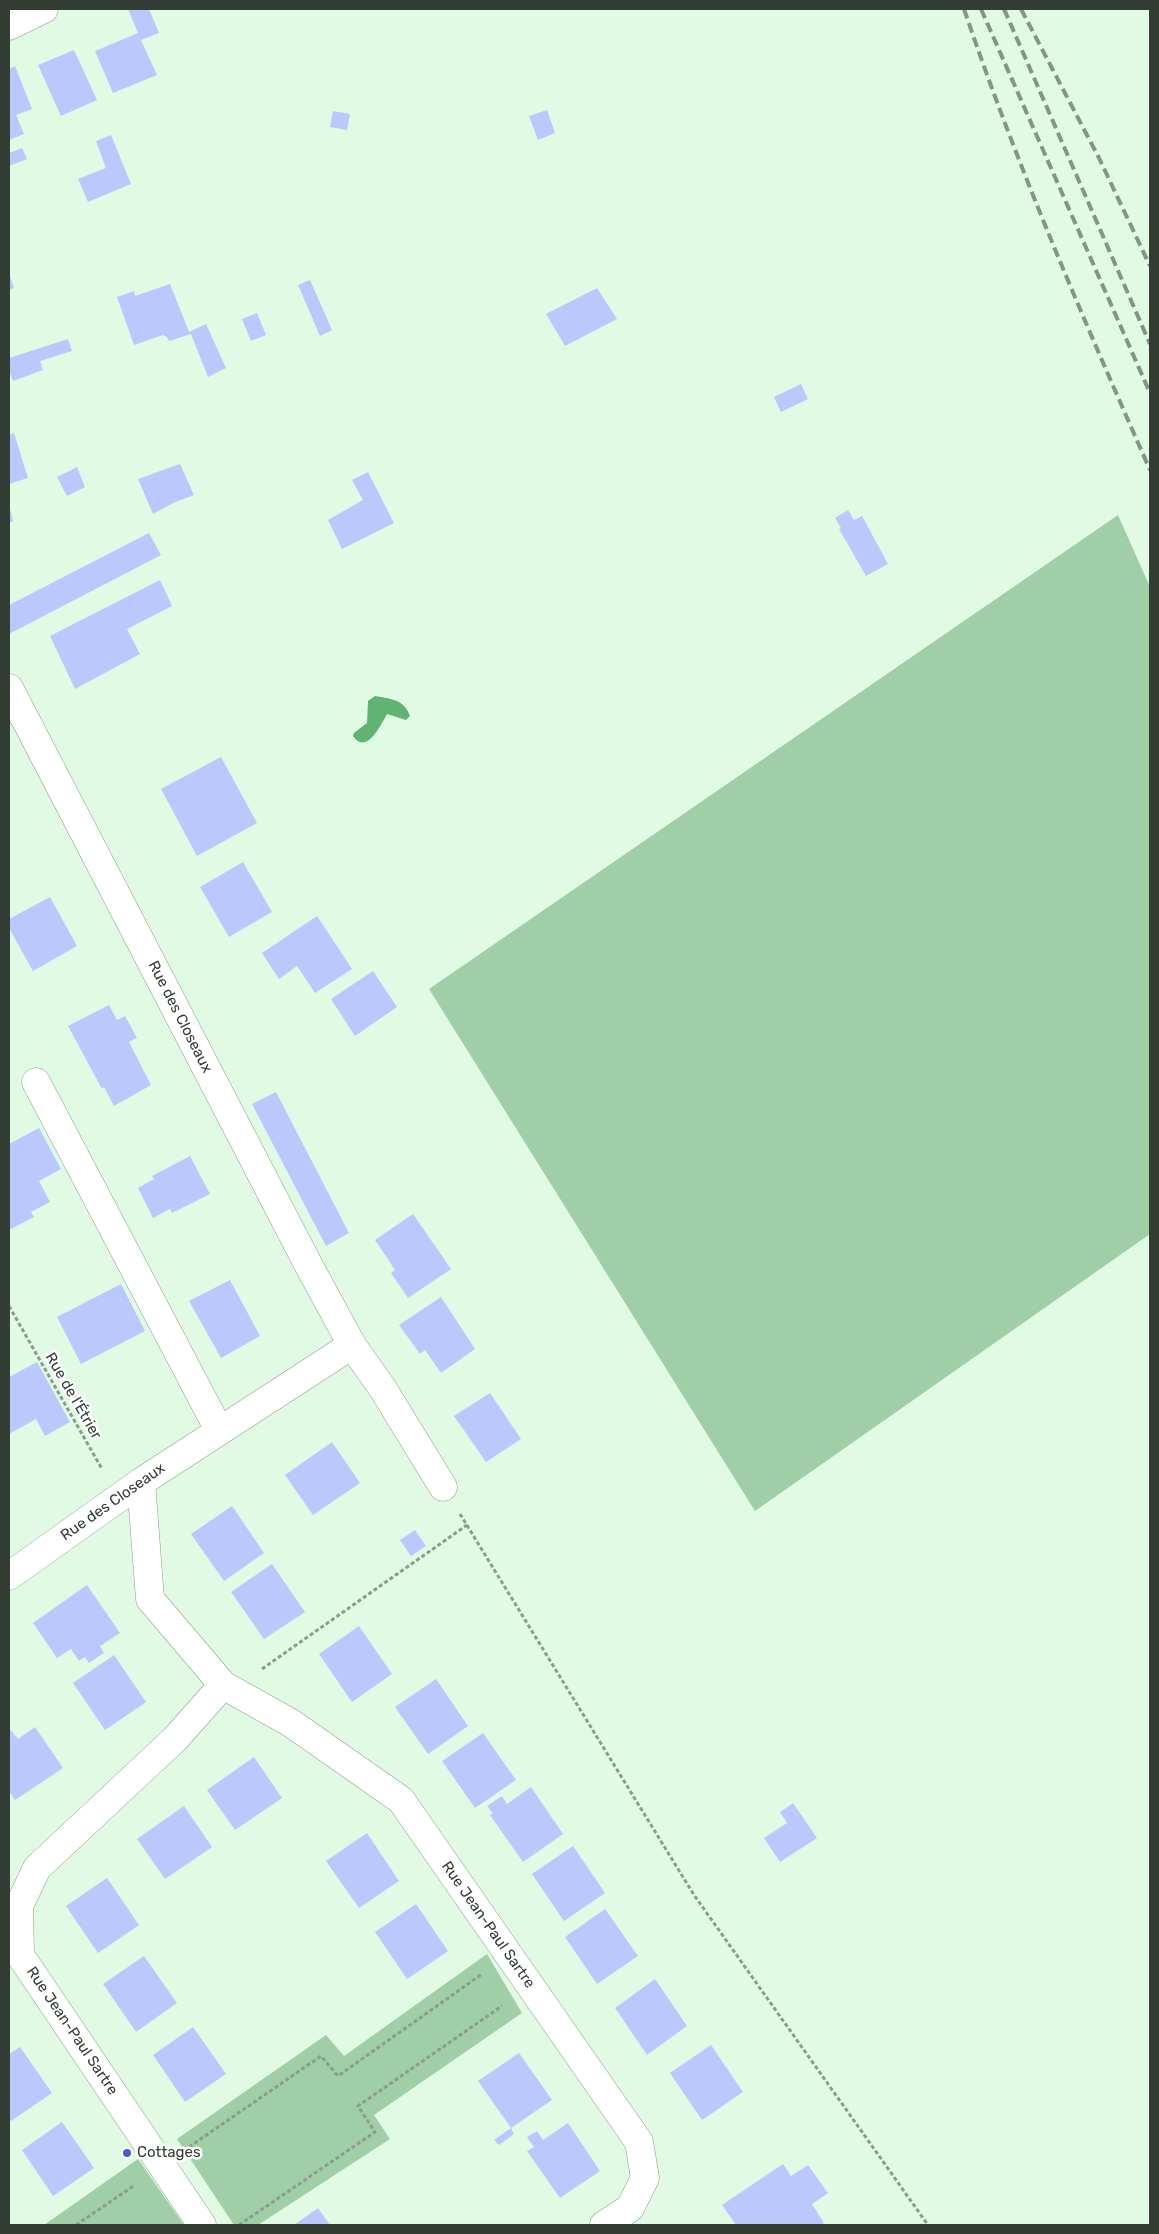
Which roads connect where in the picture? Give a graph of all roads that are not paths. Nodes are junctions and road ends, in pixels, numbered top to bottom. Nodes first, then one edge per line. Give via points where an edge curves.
1 (44, 9) edge
2 (9, 26) edge
3 (9, 688) edge
4 (36, 1082) dead end
5 (352, 1345) junction
6 (219, 1430) junction
7 (141, 1482) junction
8 (443, 1487) road end
9 (9, 1576) edge
10 (223, 1685) junction
11 (202, 2225) edge
12 (604, 2225) edge

1 - 2 street
3 - 5 street, Rue des Closeaux
4 - 6 street
5 - 6 street, Rue des Closeaux
5 - 8 street, Rue des Closeaux
6 - 7 street, Rue des Closeaux
7 - 9 street, Rue des Closeaux
7 - 10 street, Rue Jean-Paul Sartre via 150,1600
10 - 11 street, Rue Jean-Paul Sartre via 176,1739 37,1868 19,1906 20,1955
10 - 12 street, Rue Jean-Paul Sartre via 291,1723 401,1800 639,2142 645,2178 630,2208

